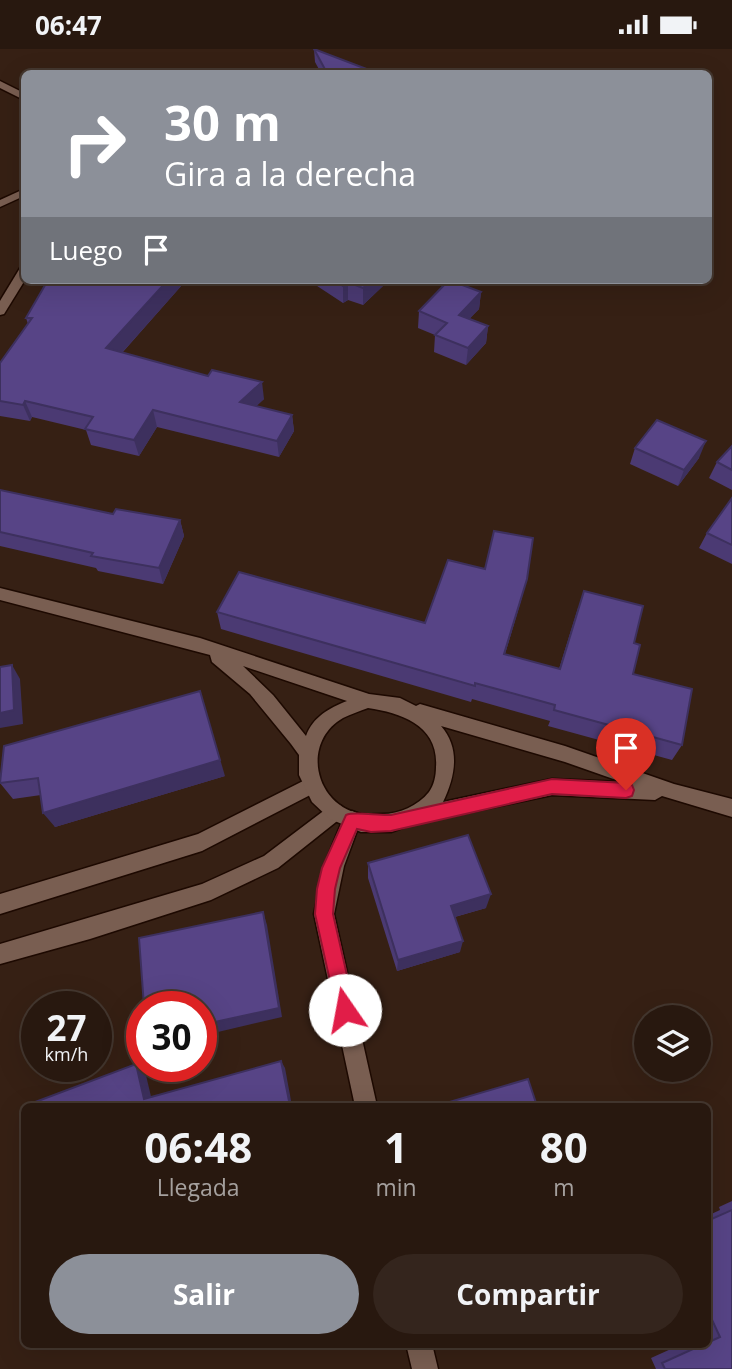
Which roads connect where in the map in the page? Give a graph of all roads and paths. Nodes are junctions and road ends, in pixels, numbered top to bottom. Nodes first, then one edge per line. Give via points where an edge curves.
1 (0, 84) edge
2 (21, 95) edge
3 (21, 193) edge
4 (0, 204) edge
5 (21, 276) edge
6 (0, 311) edge
7 (0, 594) edge
8 (200, 645) junction
9 (368, 701) junction
10 (416, 711) junction
11 (307, 752) junction
12 (311, 785) junction
13 (674, 792) junction
14 (732, 808) edge
15 (343, 816) junction
16 (410, 817) junction
17 (0, 904) edge
18 (0, 954) edge
19 (365, 1103) edge
20 (420, 1348) edge
21 (425, 1369) edge

1 - 2 street
3 - 4 street
5 - 6 street
7 - 8 street
8 - 9 street
8 - 11 street via 237,670 269,700
9 - 10 street via 401,704
9 - 11 street via 337,711 323,722
10 - 13 street via 565,754
10 - 16 street via 439,733 447,764 437,795
11 - 12 street
12 - 15 street via 321,800
12 - 17 street via 202,842
13 - 14 street
13 - 16 street via 552,787
15 - 16 street via 371,824
15 - 18 street via 271,862 204,893
15 - 19 street via 324,914
20 - 21 street

